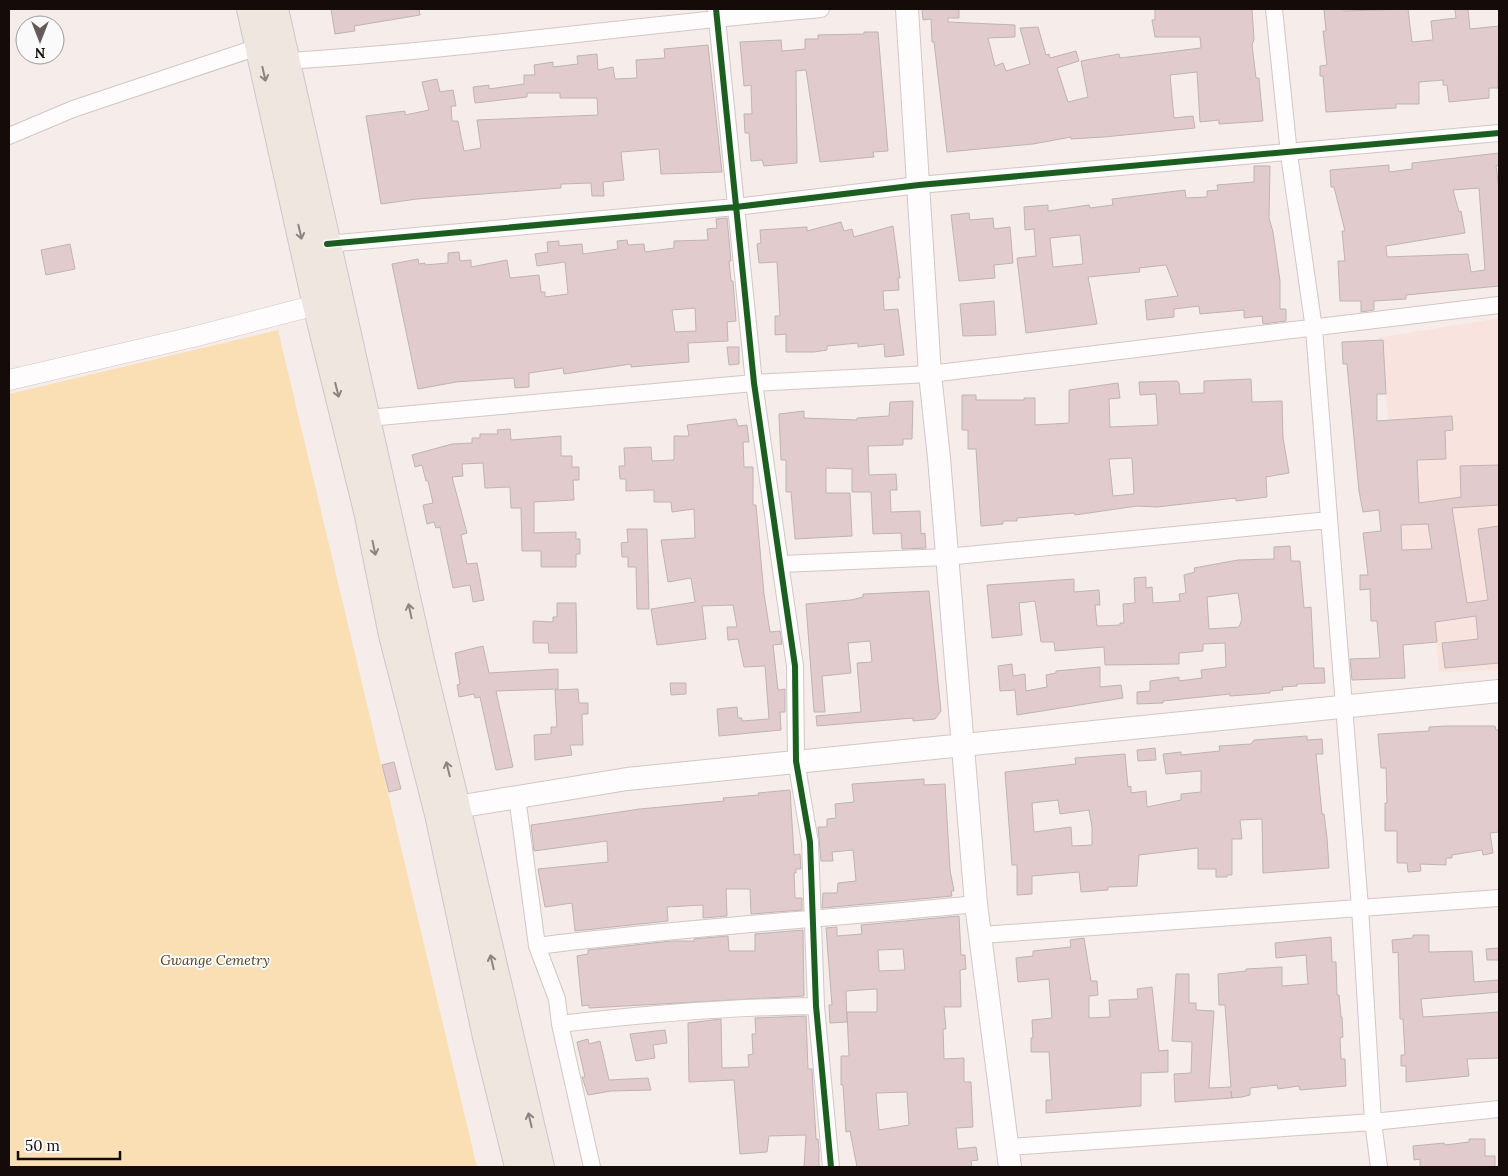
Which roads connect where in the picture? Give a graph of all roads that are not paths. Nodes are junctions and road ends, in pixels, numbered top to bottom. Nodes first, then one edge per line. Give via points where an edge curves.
1 (250, 9) edge
2 (275, 9) edge
3 (821, 9) edge
4 (907, 9) edge
5 (1274, 9) edge
6 (716, 13) edge
7 (258, 47) junction
8 (287, 61) junction
9 (1499, 133) edge
10 (9, 136) edge
11 (1289, 154) junction
12 (919, 185) junction
13 (736, 208) junction
14 (327, 244) junction
15 (316, 305) junction
16 (1499, 306) edge
17 (1314, 329) junction
18 (930, 374) junction
19 (9, 380) edge
20 (754, 382) junction
21 (368, 418) junction
22 (1329, 520) junction
23 (946, 557) junction
24 (781, 564) junction
25 (1499, 691) edge
26 (1345, 706) junction
27 (964, 745) junction
28 (796, 761) junction
29 (517, 797) junction
30 (448, 811) junction
31 (1499, 898) edge
32 (976, 904) junction
33 (1360, 907) junction
34 (813, 920) junction
35 (981, 935) junction
36 (538, 946) junction
37 (816, 1006) junction
38 (560, 1024) junction
39 (1499, 1109) edge
40 (1374, 1122) junction
41 (1009, 1157) edge
42 (518, 1167) edge
43 (541, 1167) edge
44 (592, 1167) edge
45 (831, 1167) edge
46 (1379, 1167) edge

1 - 7 highway
2 - 8 highway
3 - 6 street
4 - 12 main road
5 - 11 street
6 - 8 street via 368,56
6 - 13 street
7 - 10 street via 74,109
7 -> 15 highway
8 - 14 highway
9 - 11 street
11 - 12 street
11 - 17 street
12 - 13 street
12 - 18 main road
13 - 14 street
13 - 20 street
14 - 21 highway
15 - 19 street
15 -> 30 highway via 367,511 392,634
16 - 17 street
17 - 18 street
17 - 22 street
18 - 20 street
18 - 23 main road
20 - 21 street
20 - 24 street
30 -> 21 highway via 420,660
22 - 23 street
22 - 26 street
23 - 24 street
23 - 27 main road
24 - 28 street via 795,666
25 - 26 main road
26 - 27 main road
26 - 33 street
27 - 28 main road
27 - 32 main road
28 - 29 main road via 627,779
28 - 34 street via 810,842
29 - 30 main road
29 - 36 street
30 - 42 highway via 486,1037
43 -> 30 highway
31 - 33 street
32 - 34 street
32 - 35 main road
33 - 35 street
33 - 40 street
34 - 36 street via 706,927
34 - 37 street
35 - 41 main road
36 - 38 street via 557,999
37 - 38 street via 646,1014
37 - 45 street
38 - 44 street
39 - 40 street
40 - 41 street
40 - 46 street

